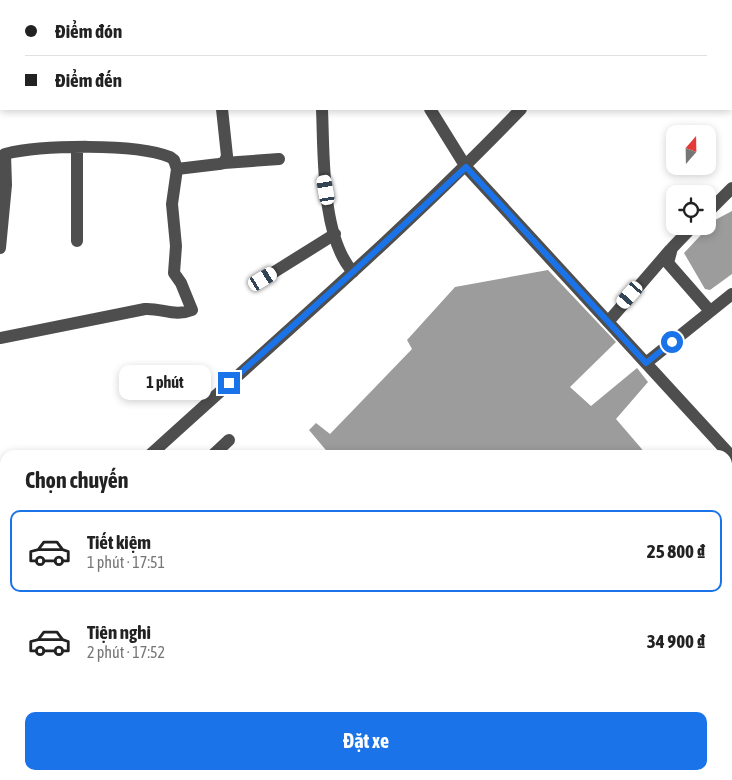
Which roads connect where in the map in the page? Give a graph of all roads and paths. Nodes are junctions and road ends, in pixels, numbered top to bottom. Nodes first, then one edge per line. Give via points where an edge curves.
1 (222, 110) edge
2 (322, 110) edge
3 (431, 110) edge
4 (521, 110) edge
5 (77, 148) junction
6 (2, 155) edge
7 (279, 159) dead end
8 (224, 163) junction
9 (466, 167) junction
10 (177, 169) junction
11 (732, 188) edge
12 (716, 204) edge
13 (335, 234) junction
14 (685, 235) edge
15 (78, 241) dead end
16 (0, 248) edge
17 (672, 248) junction
18 (353, 272) junction
19 (263, 279) dead end
20 (732, 294) edge
21 (710, 311) junction
22 (608, 322) junction
23 (0, 338) edge
24 (646, 363) junction
25 (229, 440) dead end
26 (160, 450) edge
27 (218, 450) edge
28 (726, 450) edge

1 - 8 street via 226,148
2 - 13 street via 323,172
3 - 9 street
4 - 9 street
5 - 6 street via 28,148
5 - 10 street via 145,150 174,160
5 - 15 street
6 - 16 street via 6,185
7 - 8 street
8 - 10 street
9 - 18 street
9 - 22 street
10 - 23 street via 172,204 176,246 174,272 192,310 172,314 145,309
11 - 12 street
13 - 18 street
13 - 19 street
14 - 17 street
17 - 21 street via 668,263
17 - 22 street
18 - 26 street
20 - 21 street
21 - 24 street
22 - 24 street
24 - 28 street
25 - 27 street

